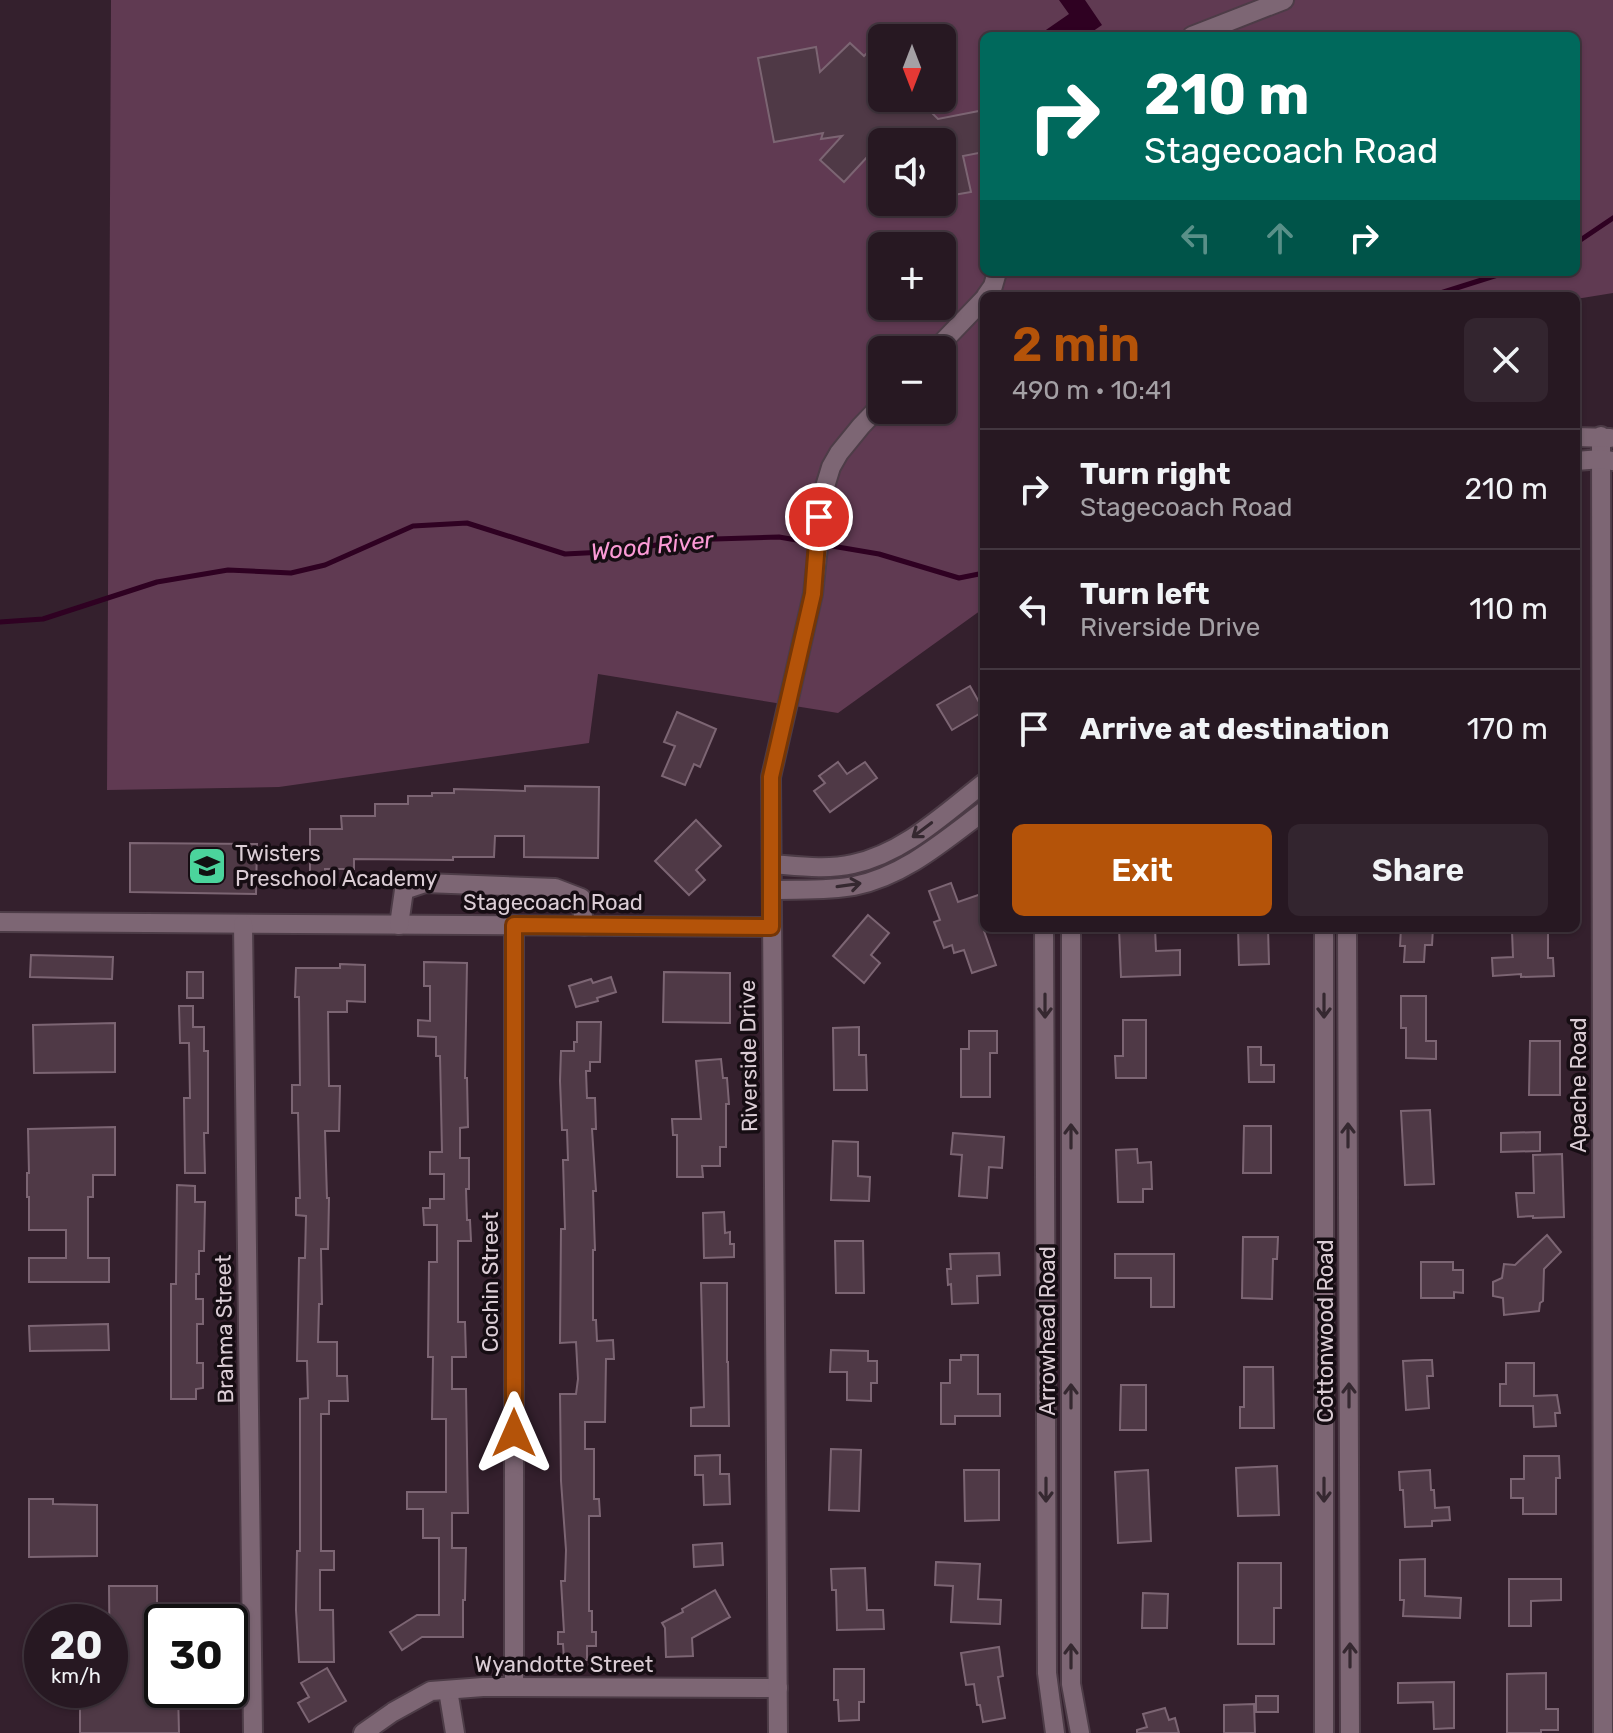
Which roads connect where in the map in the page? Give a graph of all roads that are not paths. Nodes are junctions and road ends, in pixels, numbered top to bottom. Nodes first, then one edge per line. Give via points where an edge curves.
1 (1284, 0) edge
2 (1202, 32) edge
3 (980, 303) edge
4 (948, 336) edge
5 (868, 419) edge
6 (1580, 437) edge
7 (1607, 437) edge
8 (1607, 460) edge
9 (1580, 461) edge
10 (980, 786) edge
11 (980, 814) edge
12 (772, 864) junction
13 (772, 890) junction
14 (0, 922) edge
15 (243, 924) junction
16 (399, 925) junction
17 (514, 925) junction
18 (584, 926) junction
19 (771, 927) junction
20 (1044, 932) edge
21 (1071, 932) edge
22 (1324, 932) edge
23 (1347, 932) edge
24 (1607, 1430) edge
25 (514, 1687) junction
26 (778, 1688) junction
27 (448, 1690) junction
28 (253, 1733) edge
29 (363, 1733) edge
30 (455, 1733) edge
31 (778, 1733) edge
32 (1055, 1733) edge
33 (1080, 1733) edge
34 (1324, 1733) edge
35 (1350, 1733) edge
36 (1603, 1733) edge

1 - 2 street
3 - 4 street
5 - 12 street, Riverside Drive via 831,467 824,490 808,624 771,777
6 - 7 street
7 - 8 street, Apache Road
8 - 9 street
8 - 24 street, Apache Road
10 -> 12 street via 901,846 875,858 850,865
13 -> 11 street via 852,886 882,878
12 - 13 street, Riverside Drive
13 - 19 street, Riverside Drive
14 - 15 street, Stagecoach Road
15 - 16 street, Stagecoach Road
15 - 28 street, Brahma Street
16 - 17 street, Stagecoach Road
16 - 18 street via 404,890 425,883 555,888 581,898
17 - 18 street, Stagecoach Road
17 - 25 street, Cochin Street
18 - 19 street, Stagecoach Road
19 - 26 street, Riverside Drive
20 -> 32 street, Arrowhead Road via 1047,1673
33 -> 21 street, Arrowhead Road via 1071,1684
22 -> 34 street, Cottonwood Road
35 -> 23 street, Cottonwood Road
24 - 36 street, Apache Road
25 - 26 street, Wyandotte Street
25 - 27 street, Wyandotte Street
26 - 31 street, Riverside Drive
27 - 29 street, Wyandotte Street via 431,1691
27 - 30 street

